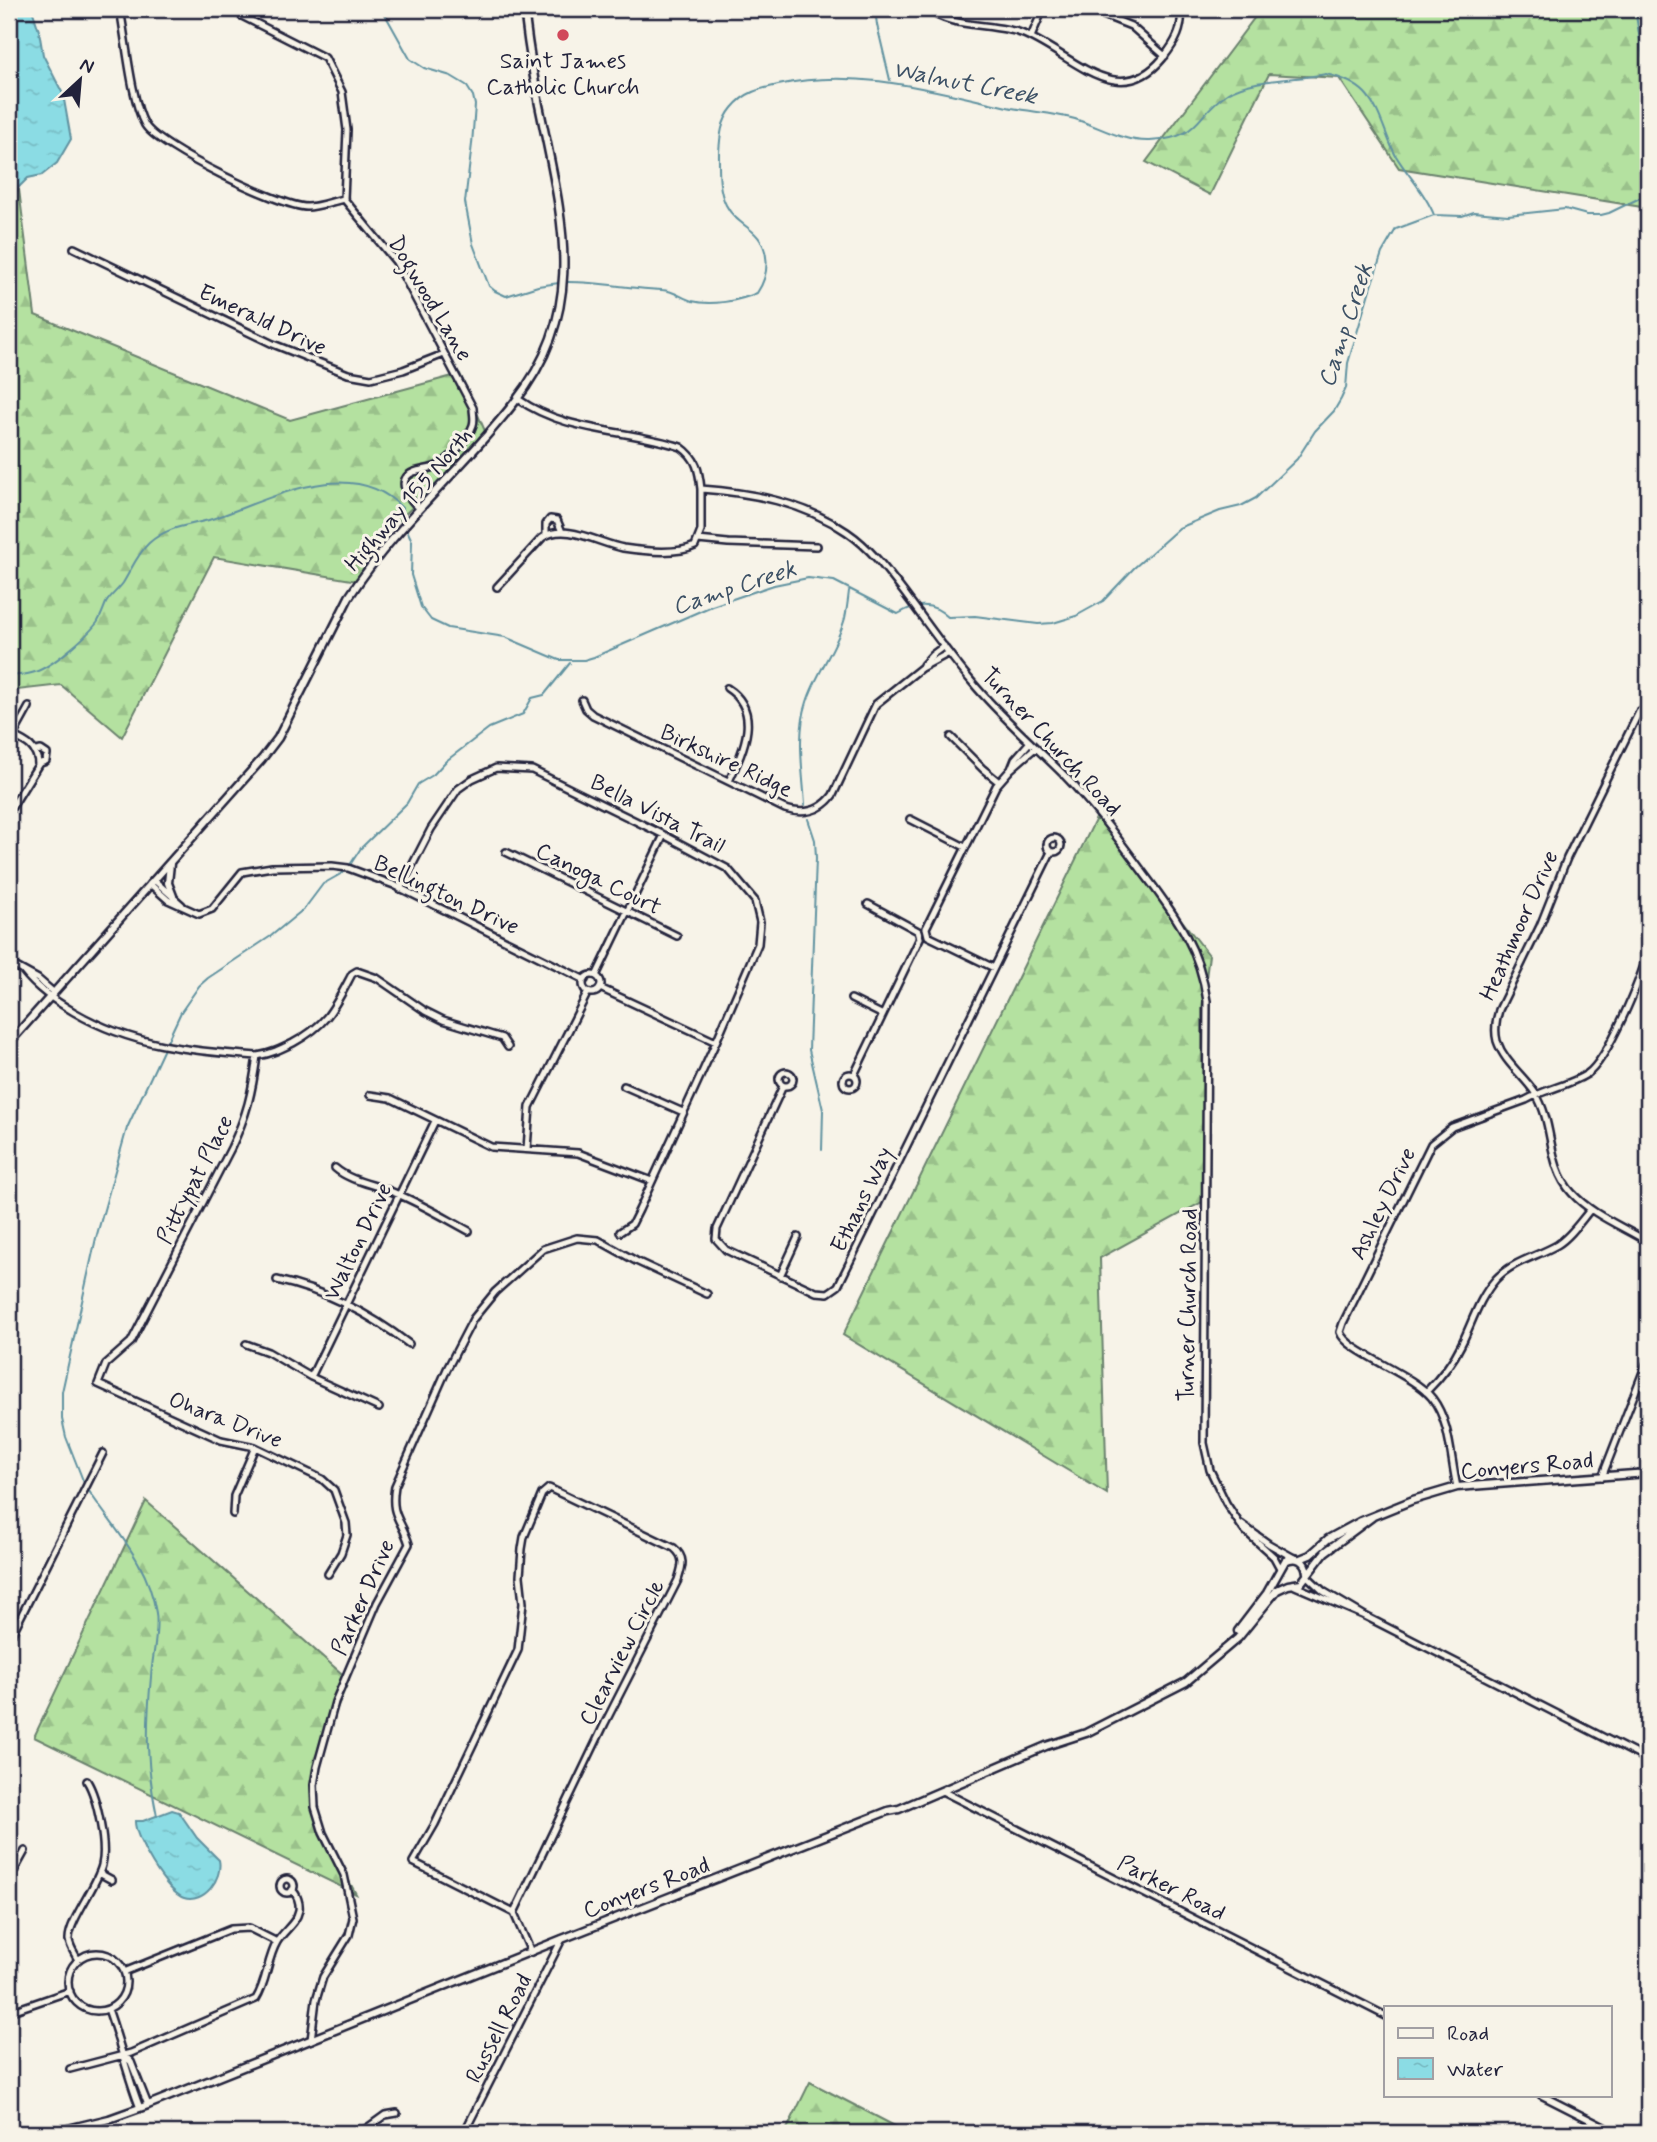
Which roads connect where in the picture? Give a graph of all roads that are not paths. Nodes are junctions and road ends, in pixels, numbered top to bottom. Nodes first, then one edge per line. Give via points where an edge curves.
1 (120, 9) edge
2 (228, 9) edge
3 (524, 9) edge
4 (928, 9) edge
5 (1043, 9) edge
6 (1088, 9) edge
7 (1181, 9) edge
8 (1031, 37) junction
9 (1165, 56) junction
10 (344, 198) junction
11 (74, 248) dead end
12 (444, 355) junction
13 (518, 399) junction
14 (701, 489) junction
15 (419, 508) junction
16 (562, 532) junction
17 (546, 535) junction
18 (698, 540) junction
19 (817, 546) dead end
20 (497, 587) dead end
21 (944, 646) junction
22 (949, 653) junction
23 (921, 668) junction
24 (727, 688) dead end
25 (582, 699) dead end
26 (1648, 705) edge
27 (29, 707) dead end
28 (11, 735) edge
29 (951, 737) dead end
30 (1030, 742) junction
31 (1035, 748) junction
32 (1011, 769) junction
33 (729, 781) junction
34 (999, 782) junction
35 (9, 812) edge
36 (910, 819) dead end
37 (664, 835) junction
38 (965, 847) junction
39 (506, 852) dead end
40 (1051, 852) dead end
41 (171, 861) junction
42 (152, 882) junction
43 (400, 889) junction
44 (173, 896) junction
45 (868, 904) dead end
46 (184, 907) junction
47 (628, 911) junction
48 (926, 928) junction
49 (918, 931) junction
50 (677, 936) dead end
51 (928, 936) junction
52 (920, 938) junction
53 (1648, 952) edge
54 (9, 963) edge
55 (994, 968) junction
56 (596, 976) junction
57 (584, 980) junction
58 (600, 988) junction
59 (588, 992) junction
60 (51, 994) junction
61 (851, 999) dead end
62 (883, 1015) junction
63 (716, 1042) junction
64 (9, 1043) edge
65 (508, 1047) dead end
66 (257, 1056) junction
67 (853, 1075) dead end
68 (624, 1086) dead end
69 (783, 1086) dead end
70 (1536, 1094) junction
71 (370, 1095) dead end
72 (683, 1112) junction
73 (435, 1121) junction
74 (527, 1149) junction
75 (335, 1168) dead end
76 (652, 1181) junction
77 (400, 1195) junction
78 (1590, 1210) junction
79 (469, 1231) dead end
80 (620, 1232) dead end
81 (798, 1237) dead end
82 (1648, 1242) edge
83 (780, 1276) junction
84 (277, 1280) dead end
85 (707, 1294) dead end
86 (345, 1304) junction
87 (146, 1313) joint
88 (246, 1344) dead end
89 (409, 1344) dead end
90 (1648, 1359) edge
91 (311, 1377) junction
92 (1426, 1392) junction
93 (379, 1408) dead end
94 (255, 1447) junction
95 (103, 1453) dead end
96 (1648, 1473) edge
97 (1602, 1477) junction
98 (1457, 1487) junction
99 (233, 1514) dead end
100 (1372, 1517) junction
101 (1241, 1524) junction
102 (1297, 1558) junction
103 (1280, 1570) junction
104 (328, 1574) dead end
105 (1307, 1574) junction
106 (1292, 1585) junction
107 (1365, 1616) junction
108 (1234, 1639) junction
109 (9, 1640) edge
110 (1648, 1760) edge
111 (87, 1781) dead end
112 (942, 1791) junction
113 (24, 1851) dead end
114 (99, 1873) junction
115 (9, 1880) edge
116 (112, 1880) dead end
117 (292, 1890) dead end
118 (514, 1913) junction
119 (562, 1939) junction
120 (277, 1942) junction
121 (531, 1952) junction
122 (78, 1960) junction
123 (124, 1972) junction
124 (70, 1991) junction
125 (108, 2009) junction
126 (9, 2012) edge
127 (1384, 2015) edge
128 (311, 2040) junction
129 (124, 2055) junction
130 (70, 2069) dead end
131 (1543, 2096) edge
132 (148, 2105) junction
133 (140, 2108) junction
134 (397, 2113) dead end
135 (51, 2133) edge
136 (359, 2133) edge
137 (464, 2133) edge
138 (1616, 2133) edge

1 - 10 street via 135,96 146,126 175,150 269,196 307,207
2 - 10 street via 325,58 342,92 347,130
3 - 13 main road, Highway 155 North via 565,255 562,295 546,349
4 - 8 street via 945,19
5 - 8 street
6 - 9 street via 1131,26
7 - 9 street via 1180,31
8 - 9 street via 1095,75 1112,80 1140,77
10 - 12 street, Dogwood Lane via 396,262
11 - 12 street, Emerald Drive via 326,368 371,377
12 - 15 street, Dogwood Lane via 472,408 474,421 464,440 439,465 408,476 407,495
13 - 14 street via 569,423 681,447 695,459
13 - 15 main road, Highway 155 North
14 - 18 street
14 - 21 street, Turner Church Road via 765,496 849,533 872,552
15 - 41 main road, Highway 155 North via 349,597 278,737
16 - 17 street
16 - 17 street via 557,520 550,519
16 - 18 street via 624,548 681,550 695,546
17 - 20 street
18 - 19 street
21 - 22 street, Turner Church Road
21 - 23 street, Birkshire Ridge
22 - 23 street, Birkshire Ridge
22 - 30 street, Turner Church Road
23 - 33 street, Birkshire Ridge via 874,706 834,792 822,806 805,812 790,810
24 - 33 street via 741,699 747,716 744,749
25 - 33 street, Birkshire Ridge via 593,715
26 - 70 street, Heathmoor Drive via 1639,712 1567,858 1499,1010 1495,1032 1502,1054
27 - 28 street
28 - 35 street via 36,751 38,764
29 - 34 street
30 - 31 street, Turner Church Road
30 - 32 street
31 - 32 street
31 - 101 street, Turner Church Road via 1100,814 1151,882 1191,942 1205,984 1204,1443 1215,1482
32 - 34 street
34 - 38 street
36 - 38 street
37 - 43 street, Bella Vista Trail via 532,770 496,768 458,789
37 - 47 street
37 - 63 street, Bella Vista Trail via 728,869 755,901 760,922 758,944
38 - 48 street
39 - 47 street, Canoga Court
40 - 55 street, Ethans Way
41 - 42 main road, Highway 155 North
41 - 44 main road via 167,877
42 - 44 street
42 - 46 street via 168,900
42 - 60 main road, Highway 155 North
43 - 46 street, Bellington Drive via 348,868 272,867 242,872 206,913 199,915
43 - 57 street, Bellington Drive
44 - 46 street
45 - 49 street
47 - 50 street, Canoga Court
47 - 56 street
48 - 49 street
48 - 51 street
49 - 52 street
51 - 52 street
51 - 55 street
52 - 62 street
53 - 70 street, Ashley Drive via 1635,992 1597,1064 1580,1077
54 - 60 street
55 - 83 street, Ethans Way via 837,1288 819,1293
56 - 57 street
56 - 58 street
57 - 59 street
58 - 59 street
58 - 63 street
59 - 74 street via 530,1107
60 - 64 main road, Highway 155 North
60 - 66 street via 94,1023 127,1037 174,1048
61 - 62 street
62 - 67 street
63 - 72 street, Bella Vista Trail
65 - 66 street via 502,1038 443,1020 377,978 356,971 319,1027 271,1055
66 - 87 street, Pittypat Place via 245,1118
68 - 72 street
69 - 83 street, Ethans Way via 716,1236 723,1248
70 - 78 street, Heathmoor Drive via 1555,1168
70 - 92 street, Ashley Drive via 1452,1128 1431,1144 1343,1323 1340,1332 1348,1343
71 - 73 street via 390,1098
72 - 76 street, Bella Vista Trail
73 - 74 street via 491,1147
73 - 77 street, Walton Drive
74 - 76 street via 578,1153
75 - 77 street via 346,1178
76 - 80 street, Bella Vista Trail via 632,1224
77 - 79 street
77 - 86 street, Walton Drive
78 - 82 street, Heathmoor Drive
78 - 92 street via 1558,1244 1497,1277 1461,1346
81 - 83 street
84 - 86 street via 309,1287
85 - 128 street, Parker Drive via 598,1240 577,1238 543,1249 495,1292 473,1320 395,1486 392,1504 409,1544 377,1603 323,1738 314,1785 315,1807 344,1875 353,1918 349,1935 323,1977
86 - 89 street
86 - 91 street, Walton Drive
87 - 94 street, Ohara Drive via 131,1342 106,1364 99,1384 221,1440
88 - 91 street
90 - 97 street
91 - 93 street
92 - 98 street, Ashley Drive via 1443,1419
94 - 99 street via 233,1496
94 - 104 street, Ohara Drive via 322,1479 341,1502 347,1535
95 - 109 street
96 - 97 main road, Conyers Road
97 - 98 main road, Conyers Road
98 - 100 main road, Conyers Road
100 - 102 main road, Conyers Road via 1340,1531 1310,1555
100 - 105 main road, Conyers Road via 1332,1545
101 - 102 street, Turner Church Road
101 - 103 street, Turner Church Road via 1274,1557
102 - 103 main road via 1285,1561
102 - 105 main road via 1306,1565
103 - 106 main road via 1282,1580
103 - 108 main road, Conyers Road
105 - 106 main road via 1301,1583
105 - 107 street via 1323,1591
106 - 107 street
106 - 108 main road, Conyers Road via 1274,1593
107 - 110 street
108 - 112 main road, Conyers Road via 1186,1682 1086,1733
111 - 114 street via 94,1792 103,1853
112 - 119 main road, Conyers Road
112 - 127 street, Parker Road
113 - 115 street
114 - 116 street
114 - 122 street via 70,1934
117 - 120 street via 299,1910
118 - 118 street, Clearview Circle via 413,1862 519,1650 524,1537 542,1494 549,1488 674,1548 683,1565
118 - 121 street
119 - 121 main road, Conyers Road
119 - 137 street, Russell Road
120 - 123 street via 249,1928 231,1928
120 - 129 street via 256,1999
121 - 128 main road, Conyers Road
122 - 123 street via 104,1954
122 - 124 street via 71,1969
123 - 125 street via 124,1993
124 - 125 street via 88,2010
124 - 126 street
125 - 129 street
128 - 132 main road, Conyers Road
129 - 130 street
129 - 132 street
129 - 133 street
131 - 138 street
132 - 133 main road, Conyers Road
133 - 135 main road, Conyers Road
134 - 136 street via 385,2115

